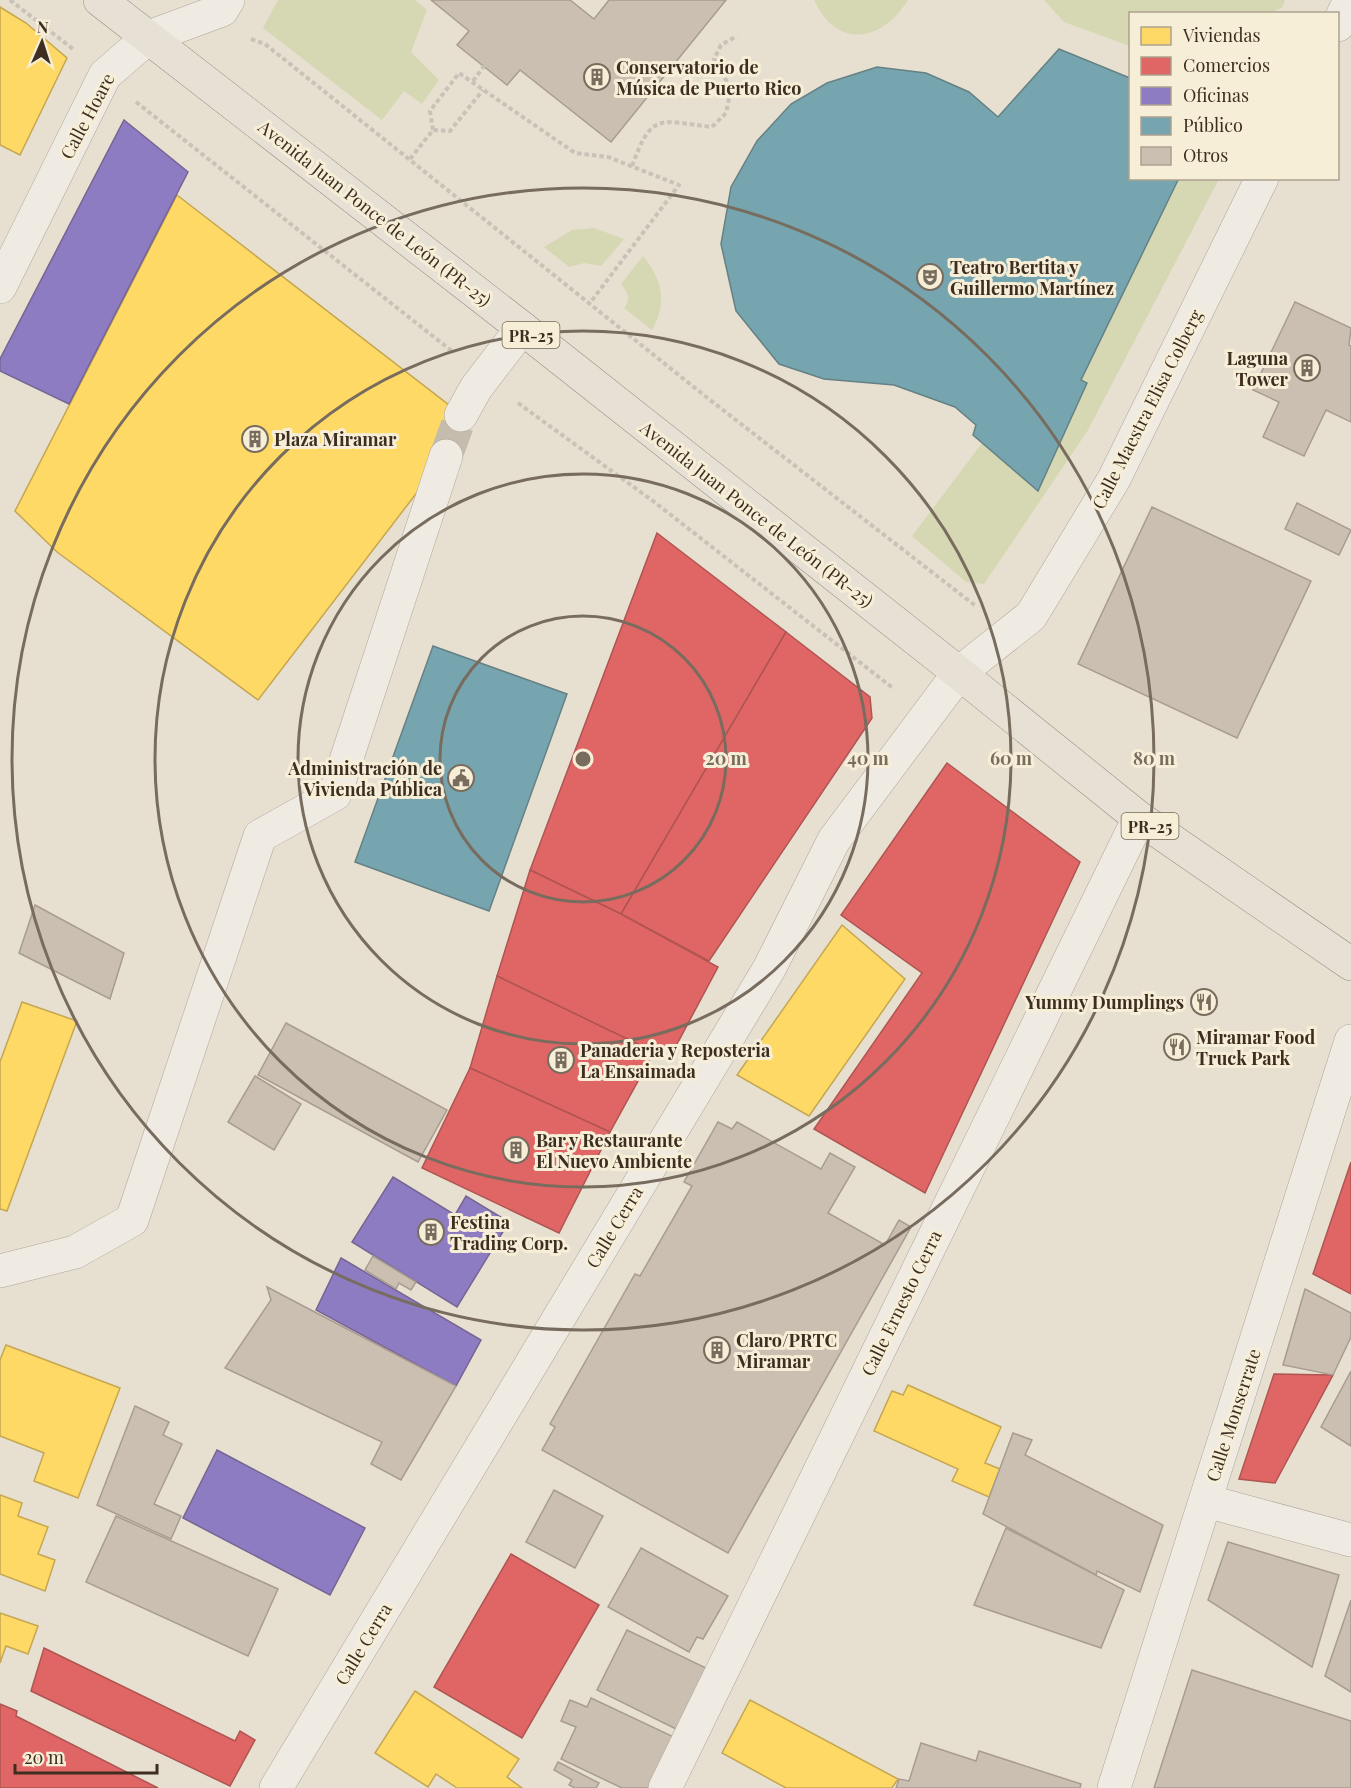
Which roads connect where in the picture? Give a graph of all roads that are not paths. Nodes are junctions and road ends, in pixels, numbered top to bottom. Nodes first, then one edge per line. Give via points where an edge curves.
1 (100, 0) edge
2 (220, 7) edge
3 (149, 37) junction
4 (1261, 180) edge
5 (0, 287) edge
6 (522, 328) junction
7 (461, 415) tunnel mouth
8 (446, 456) tunnel mouth
9 (959, 673) junction
10 (1139, 819) junction
11 (1351, 964) edge
12 (1351, 1041) edge
13 (0, 1271) edge
14 (1206, 1500) junction
15 (1351, 1540) edge
16 (276, 1788) edge
17 (665, 1788) edge
18 (1114, 1788) edge

1 - 3 main road, Avenida Juan Ponce de León (PR-25) / PR-25
2 - 3 street, Calle Hoare
3 - 5 street, Calle Hoare via 105,75
3 - 6 main road, Avenida Juan Ponce de León (PR-25) / PR-25
4 - 9 street, Calle Maestra Elisa Colberg via 1114,479 1031,616
6 - 7 street via 476,388
6 - 9 main road, Avenida Juan Ponce de León (PR-25) / PR-25
8 - 13 street via 335,794 260,836 132,1220 75,1252
9 - 10 main road, PR-25
9 - 16 street, Calle Cerra via 834,840 770,969
10 - 11 main road, PR-25
10 - 17 street, Calle Ernesto Cerra
12 - 14 street, Calle Monserrate
14 - 15 street
14 - 18 street, Calle Monserrate

